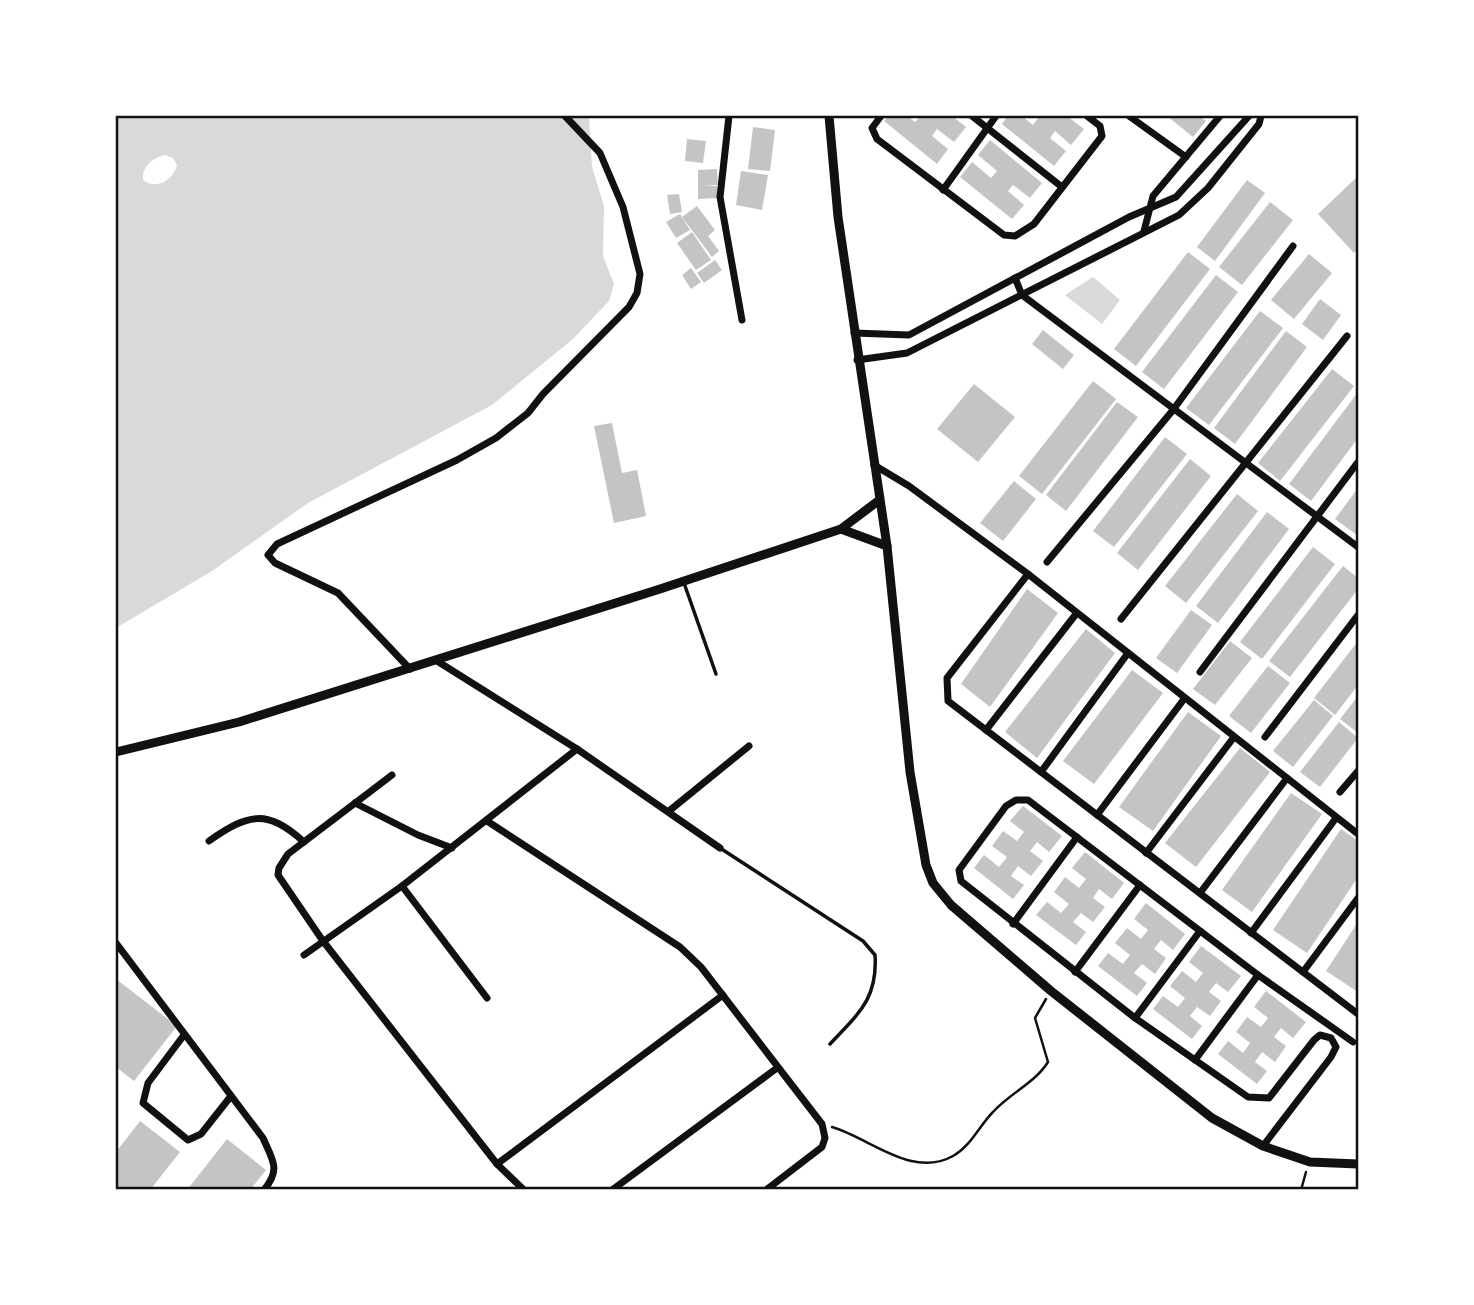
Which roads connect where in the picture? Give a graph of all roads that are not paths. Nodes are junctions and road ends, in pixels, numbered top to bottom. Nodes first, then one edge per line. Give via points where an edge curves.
1 (565, 116) edge
2 (729, 116) edge
3 (829, 116) edge
4 (881, 116) edge
5 (972, 116) edge
6 (996, 116) edge
7 (1087, 116) edge
8 (1129, 116) edge
9 (1220, 116) edge
10 (1249, 116) edge
11 (1261, 116) edge
12 (987, 128) junction
13 (1186, 157) junction
14 (1062, 187) junction
15 (943, 190) junction
16 (1152, 207) junction
17 (1144, 231) junction
18 (1293, 246) dead end
19 (1015, 278) junction
20 (1022, 295) junction
21 (741, 320) dead end
22 (853, 333) junction
23 (1347, 336) dead end
24 (857, 360) junction
25 (1173, 410) junction
26 (1359, 462) edge
27 (1246, 463) junction
28 (874, 465) junction
29 (878, 501) junction
30 (1319, 517) junction
31 (841, 529) junction
32 (887, 546) junction
33 (1359, 547) edge
34 (1047, 562) dead end
35 (1028, 574) junction
36 (684, 581) junction
37 (1076, 614) junction
38 (1359, 615) edge
39 (1121, 619) dead end
40 (1128, 653) junction
41 (437, 661) junction
42 (410, 669) junction
43 (1200, 672) dead end
44 (716, 674) dead end
45 (1184, 699) junction
46 (986, 730) junction
47 (1234, 737) junction
48 (1265, 737) dead end
49 (749, 746) dead end
50 (577, 749) junction
51 (116, 752) edge
52 (1359, 771) edge
53 (1041, 772) junction
54 (392, 775) dead end
55 (1287, 778) junction
56 (1340, 792) dead end
57 (355, 803) junction
58 (668, 811) junction
59 (1097, 815) junction
60 (1336, 818) junction
61 (486, 821) junction
62 (1359, 834) edge
63 (1077, 837) junction
64 (209, 841) dead end
65 (304, 842) junction
66 (452, 848) junction
67 (720, 848) joint
68 (1146, 853) junction
69 (1140, 885) junction
70 (401, 886) junction
71 (1200, 893) junction
72 (1359, 898) edge
73 (1013, 924) junction
74 (1200, 931) junction
75 (1251, 933) junction
76 (323, 941) junction
77 (116, 943) edge
78 (123, 953) junction
79 (304, 955) dead end
80 (116, 962) edge
81 (1075, 972) junction
82 (1303, 972) junction
83 (1258, 975) junction
84 (723, 995) junction
85 (486, 998) dead end
86 (1357, 1011) edge
87 (1135, 1018) junction
88 (184, 1035) junction
89 (1353, 1042) dead end
90 (830, 1044) dead end
91 (1195, 1060) junction
92 (777, 1068) junction
93 (231, 1096) junction
94 (1263, 1146) junction
95 (497, 1164) junction
96 (1359, 1164) edge
97 (264, 1189) edge
98 (524, 1189) edge
99 (612, 1189) edge
100 (766, 1189) edge

1 - 42 street via 600,153 623,207 640,274 629,307 528,413 496,438 277,544 268,555 275,563 344,598
2 - 21 street via 719,197
3 - 22 street
4 - 15 street via 872,134
5 - 12 street
6 - 12 street
7 - 14 street via 1100,126 1102,136
8 - 13 street
9 - 13 street
10 - 16 street via 1176,197
11 - 17 street via 1208,188 1179,215
12 - 14 street
12 - 15 street
13 - 16 street via 1153,196
14 - 15 street via 1034,224 1015,236 1004,235
16 - 17 street
16 - 19 street
17 - 20 street
18 - 25 street
19 - 20 street
19 - 22 street via 909,335
20 - 24 street via 907,353
20 - 25 street
22 - 24 street
23 - 27 street
24 - 28 street
25 - 27 street
25 - 34 street
26 - 30 street
27 - 30 street
27 - 39 street
28 - 29 street
28 - 35 street
29 - 31 street
29 - 32 street
30 - 33 street
30 - 43 street
31 - 32 street
31 - 36 street
32 - 94 street via 910,772 933,883 951,905 1051,991 1191,1104
35 - 37 street
35 - 46 street via 947,678 948,701
36 - 41 street
36 - 44 lane
37 - 40 street
37 - 46 street
38 - 48 street
40 - 45 street
40 - 53 street
41 - 42 street
41 - 50 street
42 - 51 street via 239,722
45 - 47 street
45 - 59 street
46 - 53 street
47 - 55 street
47 - 68 street
49 - 58 street
50 - 58 street
50 - 61 street
52 - 56 street
53 - 59 street
54 - 57 street
55 - 60 street
55 - 71 street
57 - 65 street
57 - 66 street
58 - 67 street
59 - 68 street
60 - 62 street
60 - 75 street
61 - 66 street
61 - 84 street via 657,929 701,967
63 - 69 street
63 - 73 street
63 - 73 street via 1028,800 1006,806 959,870 967,889
64 - 65 street via 251,818 264,816 288,827
65 - 76 street via 282,862 278,875
66 - 70 street
67 - 90 lane via 863,941 875,955 873,993
68 - 71 street
69 - 74 street
69 - 81 street
70 - 76 street
70 - 85 street
71 - 75 street
72 - 82 street
73 - 81 street
74 - 83 street
74 - 87 street
75 - 82 street
76 - 79 street
76 - 95 street
77 - 78 street
78 - 80 street
78 - 88 street
81 - 87 street
82 - 86 street
83 - 89 street
83 - 91 street
84 - 92 street
84 - 95 street
87 - 91 street
88 - 93 street
88 - 93 street via 148,1083 142,1096 148,1109 188,1140 195,1139
91 - 94 street via 1248,1097 1269,1098 1314,1040 1320,1035 1331,1038 1336,1047
92 - 99 street
92 - 100 street via 822,1124 825,1138 822,1147
93 - 97 street via 262,1138 275,1165 275,1175
94 - 96 street via 1310,1162
95 - 98 street

